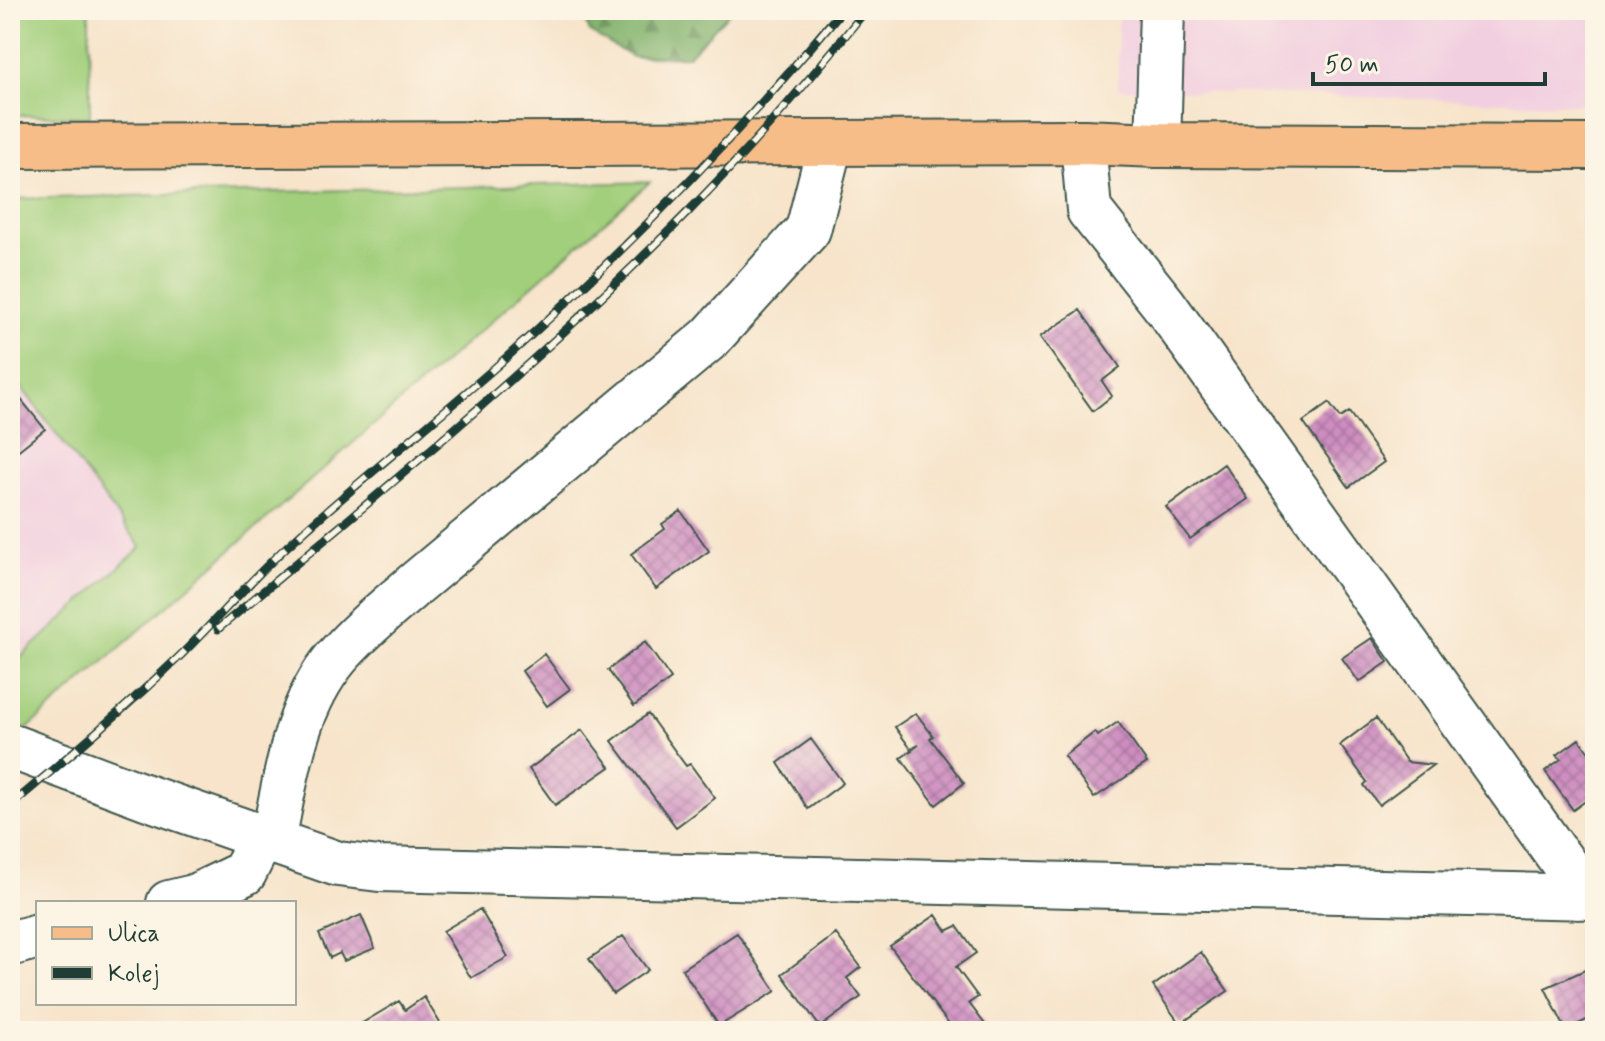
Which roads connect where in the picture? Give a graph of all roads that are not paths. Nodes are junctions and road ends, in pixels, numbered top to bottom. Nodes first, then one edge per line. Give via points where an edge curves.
1 (1162, 10) edge
2 (1083, 142) junction
3 (830, 144) junction
4 (1158, 145) junction
5 (10, 146) edge
6 (1595, 147) edge
7 (10, 746) edge
8 (268, 839) junction
9 (1586, 897) edge
10 (177, 901) edge
11 (36, 937) edge
12 (10, 944) edge

1 - 4 street
2 - 3 main road
2 - 4 main road
2 - 9 street via 1089,210 1165,306
3 - 5 main road
3 - 8 street via 808,230 710,338 393,603 336,658 295,735
4 - 6 main road
7 - 8 street
8 - 9 street via 338,864 379,869
8 - 10 street via 244,873
11 - 12 street

